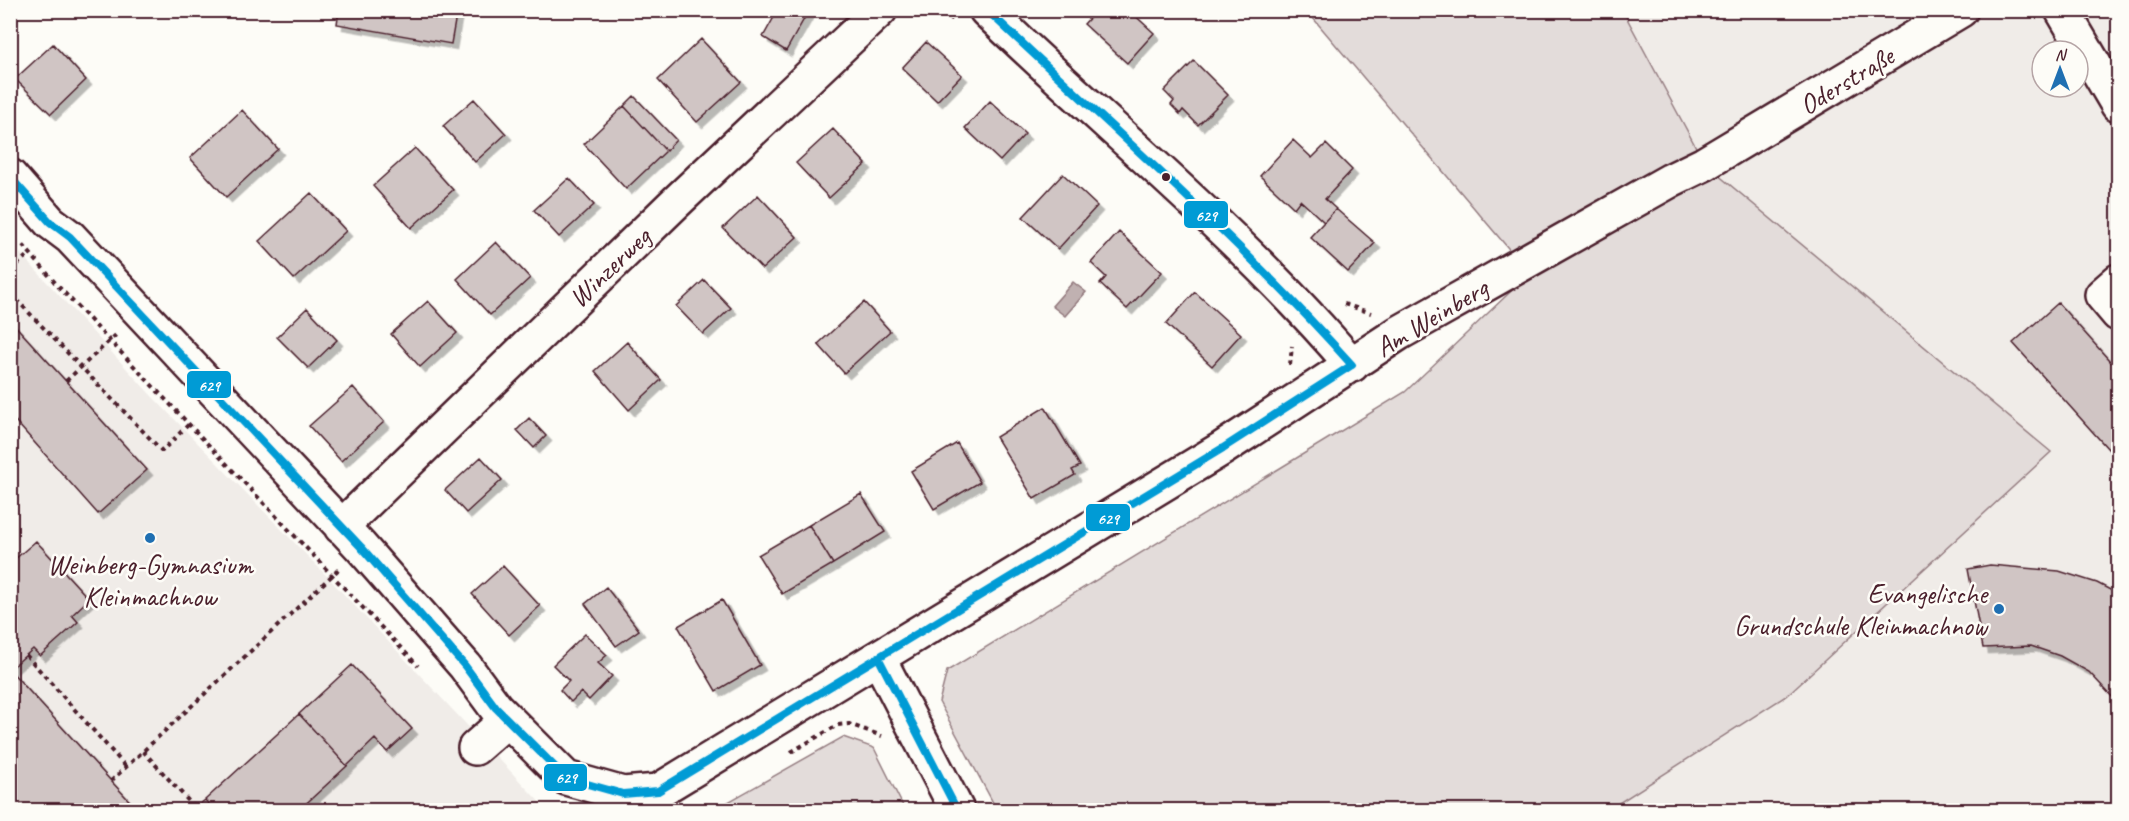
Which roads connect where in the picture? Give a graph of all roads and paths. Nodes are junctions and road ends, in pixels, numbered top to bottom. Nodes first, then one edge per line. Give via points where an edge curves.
1 (880, 10) edge
2 (943, 10) edge
3 (1961, 10) edge
4 (2062, 10) edge
5 (973, 18) edge
6 (2118, 105) edge
7 (1762, 130) joint
8 (10, 176) edge
9 (19, 240) dead end
10 (30, 253) junction
11 (10, 271) edge
12 (2118, 281) edge
13 (10, 293) edge
14 (1339, 299) dead end
15 (2118, 314) edge
16 (1390, 324) junction
17 (1290, 338) dead end
18 (96, 353) dead end
19 (1352, 365) junction
20 (81, 367) junction
21 (1289, 370) dead end
22 (66, 381) dead end
23 (189, 424) junction
24 (351, 537) junction
25 (331, 574) junction
26 (26, 655) dead end
27 (879, 659) junction
28 (424, 672) dead end
29 (507, 720) junction
30 (475, 748) dead end
31 (142, 752) junction
32 (126, 767) junction
33 (111, 781) dead end
34 (195, 808) dead end
35 (957, 810) edge

1 - 24 street, Winzerweg via 673,206
2 - 5 path
3 - 7 street, Oderstraße
4 - 6 street
5 - 19 street via 1065,87 1184,193 1320,327
7 - 16 street, Am Weinberg
8 - 24 street, Am Weinberg
9 - 10 path
10 - 11 path
10 - 23 path
12 - 15 street via 2102,295
13 - 20 path
14 - 16 path
16 - 19 street, Am Weinberg
17 - 21 path
18 - 20 path
19 - 27 street, Am Weinberg
20 - 22 path
20 - 23 path via 162,451
23 - 25 path
24 - 25 path via 346,564
24 - 29 street, Am Weinberg via 465,666
25 - 28 path
25 - 31 path
26 - 32 path
27 - 29 street, Am Weinberg via 658,791 623,794 566,778
27 - 35 street
29 - 30 street
31 - 32 path
31 - 34 path
32 - 33 path

